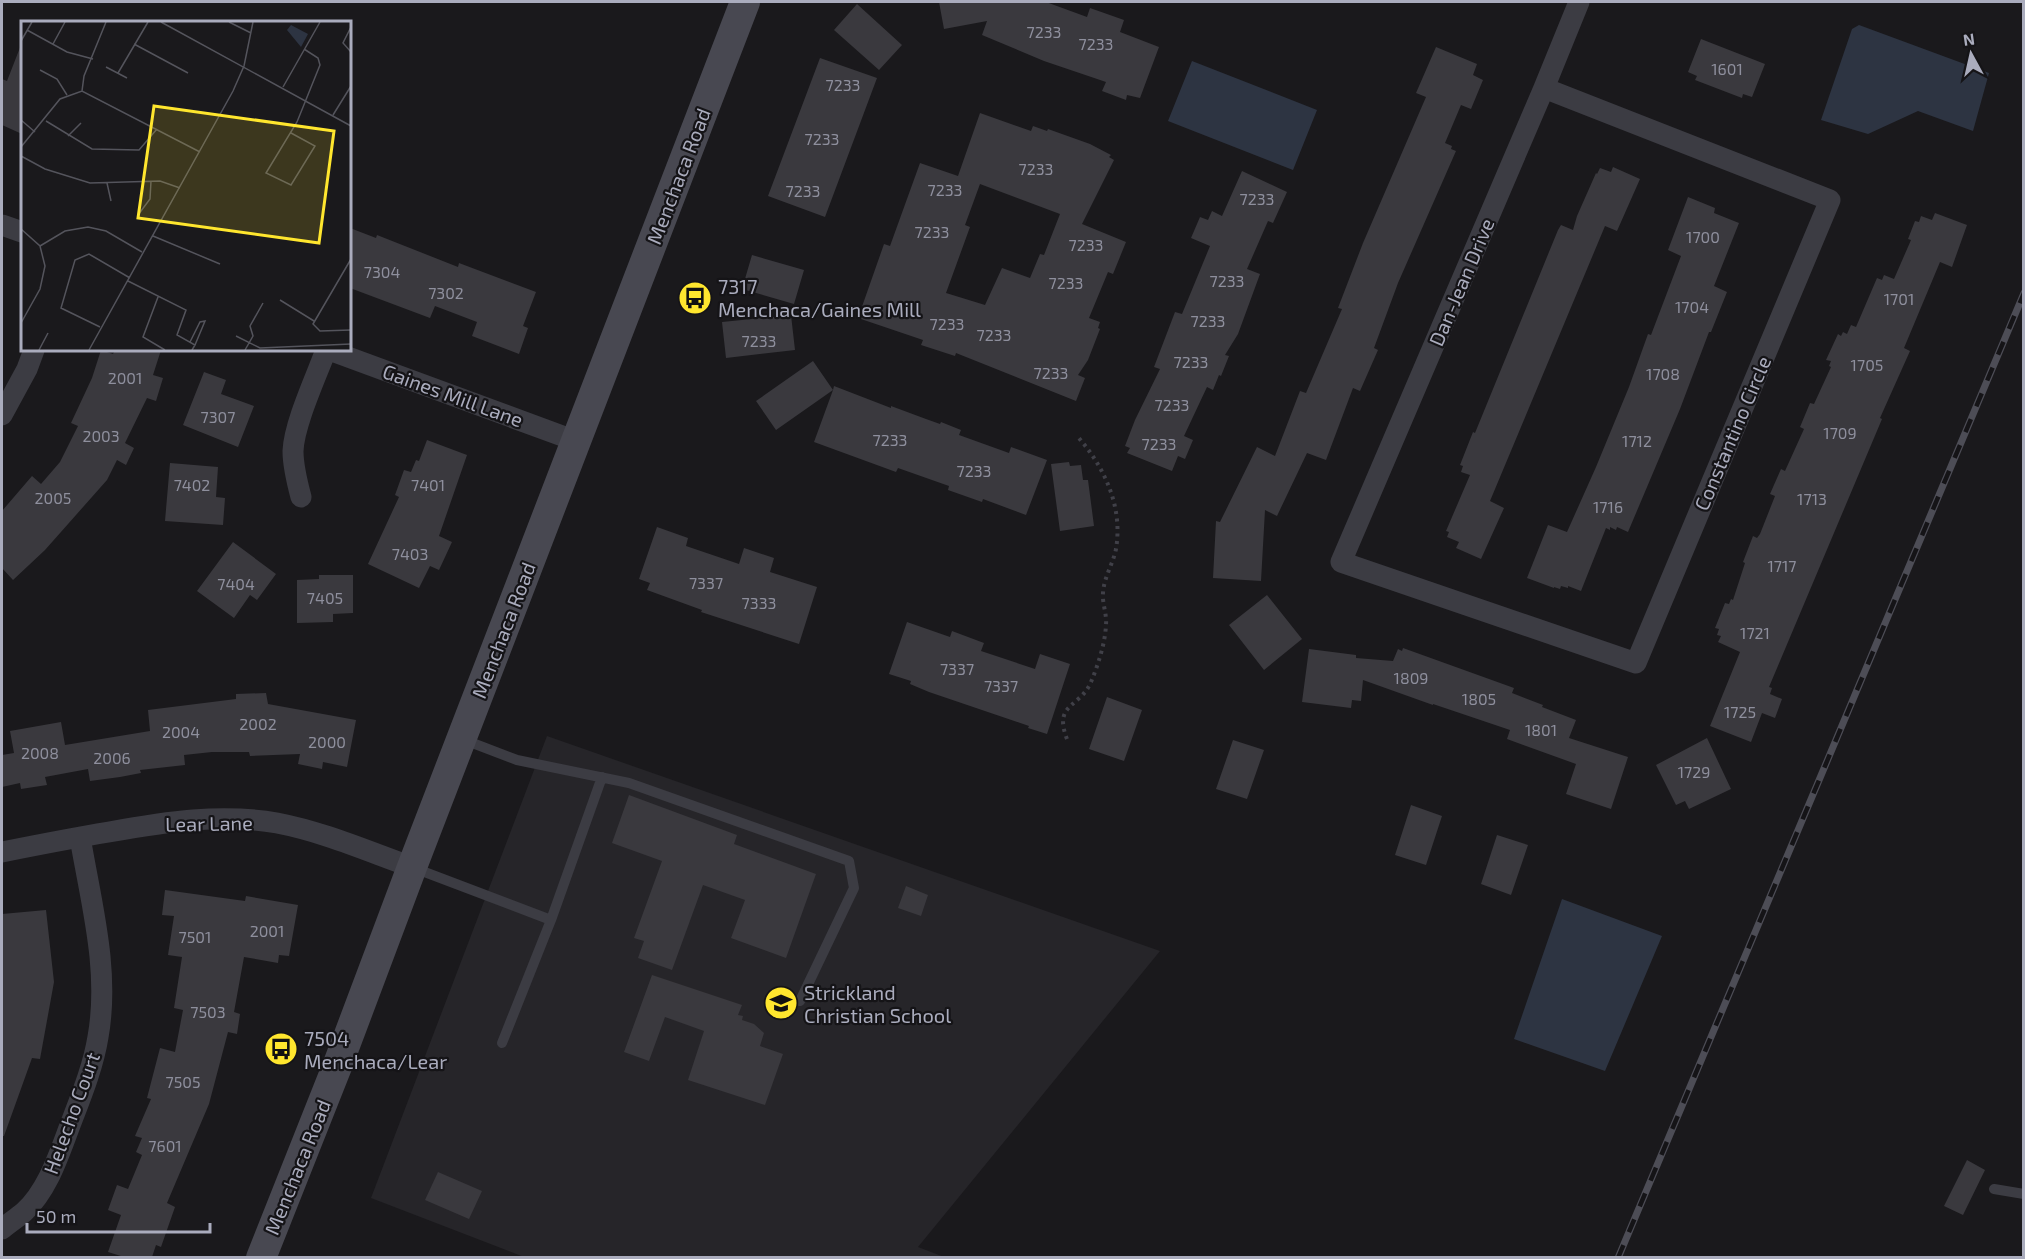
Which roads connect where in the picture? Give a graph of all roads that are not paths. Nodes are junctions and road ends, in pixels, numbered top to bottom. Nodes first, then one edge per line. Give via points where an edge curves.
1 (745, 2) edge
2 (1578, 2) edge
3 (1544, 88) junction
4 (2, 225) edge
5 (21, 232) edge
6 (34, 351) edge
7 (327, 351) edge
8 (330, 351) edge
9 (2, 415) edge
10 (576, 441) junction
11 (301, 496) dead end
12 (1341, 562) joint
13 (461, 739) junction
14 (602, 777) junction
15 (80, 837) junction
16 (2, 852) edge
17 (412, 867) junction
18 (551, 920) junction
19 (800, 1001) dead end
20 (502, 1043) dead end
21 (1994, 1189) dead end
22 (2024, 1194) edge
23 (2, 1228) edge
24 (261, 1257) edge

1 - 10 main road, Menchaca Road
2 - 3 street, Dan-Jean Drive
3 - 12 street, Dan-Jean Drive
3 - 12 street, Constantino Circle via 1830,200 1636,663
4 - 5 street
6 - 9 street
7 - 11 street via 296,434 293,451
8 - 10 street, Gaines Mill Lane
10 - 13 main road, Menchaca Road
13 - 14 lane via 517,760
13 - 17 main road, Menchaca Road
14 - 18 lane
14 - 19 lane via 629,783 849,861 854,888
15 - 16 street, Lear Lane
15 - 17 street, Lear Lane via 186,820 243,819 311,831
15 - 23 street, Helecho Court via 103,979 99,1036 53,1169 24,1212
17 - 18 lane
17 - 24 main road, Menchaca Road
18 - 20 lane
21 - 22 lane

